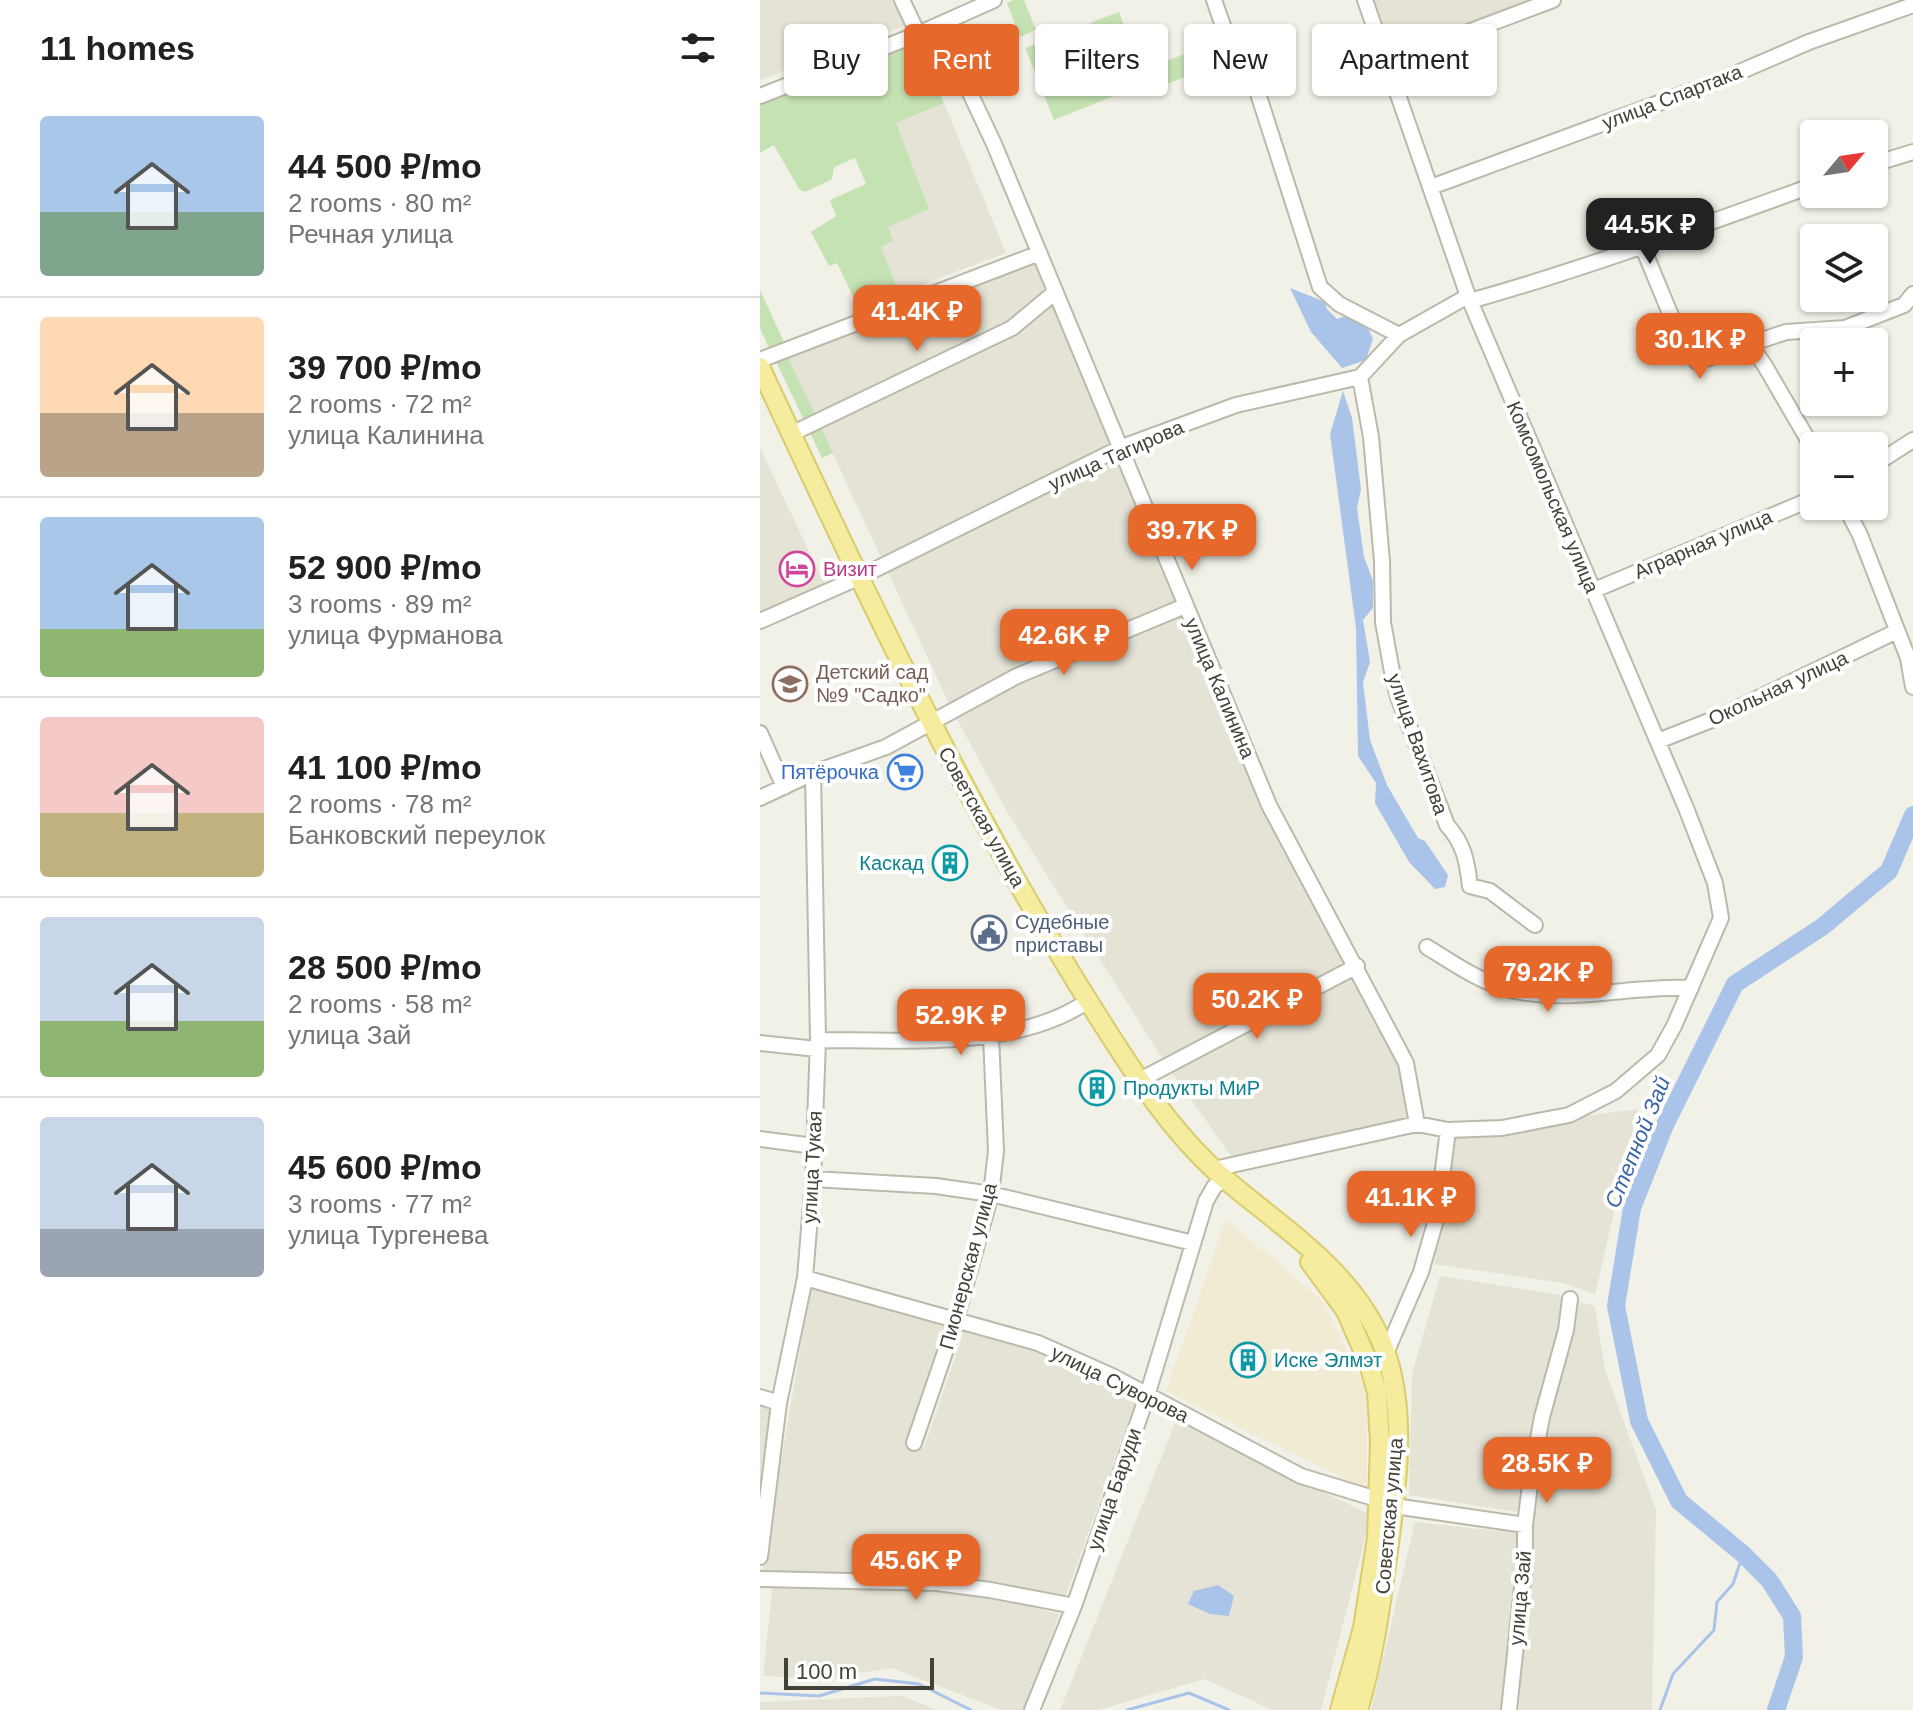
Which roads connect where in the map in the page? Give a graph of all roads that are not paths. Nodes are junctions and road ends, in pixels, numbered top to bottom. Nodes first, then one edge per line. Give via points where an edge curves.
1 (902, 0) edge
2 (994, 0) edge
3 (1214, 0) edge
4 (1365, 0) edge
5 (1553, 0) edge
6 (978, 3) edge
7 (1913, 5) edge
8 (913, 24) edge
9 (940, 24) edge
10 (1373, 24) edge
11 (1489, 24) edge
12 (904, 39) edge
13 (760, 96) edge
14 (971, 96) edge
15 (1398, 96) edge
16 (1913, 152) edge
17 (1888, 160) edge
18 (1431, 187) junction
19 (1800, 190) edge
20 (1643, 248) junction
21 (1037, 254) junction
22 (1054, 293) junction
23 (1913, 294) edge
24 (1469, 298) junction
25 (1399, 335) junction
26 (1750, 344) junction
27 (760, 360) edge
28 (760, 367) edge
29 (1360, 377) junction
30 (1804, 432) edge
31 (791, 434) junction
32 (1913, 440) edge
33 (1122, 447) junction
34 (1888, 456) edge
35 (1800, 504) edge
36 (1852, 520) edge
37 (860, 577) junction
38 (1592, 591) junction
39 (1185, 606) junction
40 (760, 621) edge
41 (1897, 631) junction
42 (1913, 687) edge
43 (930, 722) junction
44 (760, 733) edge
45 (1658, 741) junction
46 (813, 773) junction
47 (784, 787) junction
48 (760, 798) edge
49 (1535, 925) dead end
50 (1427, 947) dead end
51 (1357, 966) junction
52 (1691, 988) junction
53 (1089, 1001) junction
54 (991, 1036) junction
55 (760, 1043) edge
56 (818, 1044) junction
57 (1140, 1080) junction
58 (1417, 1124) junction
59 (1448, 1130) junction
60 (760, 1139) edge
61 (814, 1146) junction
62 (1219, 1173) junction
63 (813, 1179) junction
64 (991, 1194) junction
65 (1274, 1221) junction
66 (1193, 1243) junction
67 (805, 1278) junction
68 (1570, 1299) dead end
69 (956, 1320) junction
70 (1386, 1353) junction
71 (1147, 1396) junction
72 (760, 1397) edge
73 (779, 1403) junction
74 (914, 1443) dead end
75 (1387, 1503) junction
76 (1525, 1525) junction
77 (760, 1557) edge
78 (760, 1579) edge
79 (1074, 1606) junction
80 (1370, 1629) junction
81 (1032, 1709) edge
82 (1340, 1710) edge
83 (1358, 1710) edge
84 (1509, 1710) edge

1 - 8 street
2 - 6 street
3 - 25 street via 1234,57 1255,84 1320,287 1339,304
4 - 10 street, Комсомольская улица
5 - 11 street
6 - 9 street
7 - 18 street, улица Спартака
12 - 13 street
14 - 21 street, улица Калинина
15 - 18 street, Комсомольская улица
16 - 17 street
18 - 24 street, Комсомольская улица
19 - 20 street
20 - 24 street
20 - 26 street via 1697,362
21 - 22 street, улица Калинина
21 - 27 street
22 - 31 street via 1012,328
22 - 33 street, улица Калинина
23 - 26 street via 1904,305 1845,328 1786,332
24 - 25 street
24 - 38 street, Комсомольская улица
25 - 29 street
26 - 30 street
28 - 31 main road, Советская улица
29 - 33 street, улица Тагирова via 1236,405
29 - 49 street, улица Вахитова via 1371,437 1383,622 1398,697 1447,825 1466,855 1470,886 1490,891
31 - 37 main road, Советская улица
32 - 34 street
33 - 37 street, улица Тагирова
33 - 39 street, улица Калинина
35 - 38 street, Аграрная улица
36 - 41 street
37 - 40 street, улица Тагирова
37 - 43 main road, Советская улица
38 - 45 street, Комсомольская улица
39 - 43 street via 1017,676
39 - 51 street, улица Калинина via 1269,805
41 - 42 street
41 - 45 street, Окольная улица
43 - 46 street via 886,747
43 - 53 main road, Советская улица
44 - 47 street
45 - 52 street, Комсомольская улица via 1715,883 1721,918
46 - 47 street
46 - 56 street, улица Тукая
47 - 48 street
50 - 52 street via 1480,978 1547,995
51 - 57 street
51 - 58 street, улица Калинина via 1406,1063
52 - 59 street, Комсомольская улица via 1658,1055 1616,1091 1569,1115 1502,1128
53 - 54 street via 1055,1019
53 - 57 main road, Советская улица
54 - 56 street
54 - 64 street, Пионерская улица via 996,1151
55 - 56 street
56 - 61 street, улица Тукая
57 - 62 main road, Советская улица via 1179,1133
58 - 59 street, Комсомольская улица
58 - 62 street
59 - 70 street via 1437,1216 1421,1272
60 - 61 street
61 - 63 street, улица Тукая
62 - 65 main road, Советская улица
62 - 66 street, улица Баруди
63 - 64 street
63 - 67 street, улица Тукая
64 - 66 street
64 - 69 street, Пионерская улица
65 - 70 main road, Советская улица via 1353,1290
65 - 75 main road, Советская улица via 1334,1292 1369,1364 1377,1392
66 - 71 street, улица Баруди
67 - 69 street, улица Суворова
67 - 73 street, улица Тукая
68 - 76 street, улица Зай via 1542,1417
69 - 71 street, улица Суворова via 1038,1343
69 - 74 street, Пионерская улица
70 - 75 main road, Советская улица via 1396,1401 1397,1454
71 - 75 street, улица Суворова via 1301,1476
71 - 79 street, улица Баруди
72 - 73 street
73 - 77 street, улица Тукая
75 - 76 street, улица Суворова
75 - 80 main road, Советская улица
76 - 84 street, улица Зай
78 - 79 street via 937,1583
79 - 81 street, улица Баруди
80 - 82 main road, Советская улица
80 - 83 main road, Советская улица

